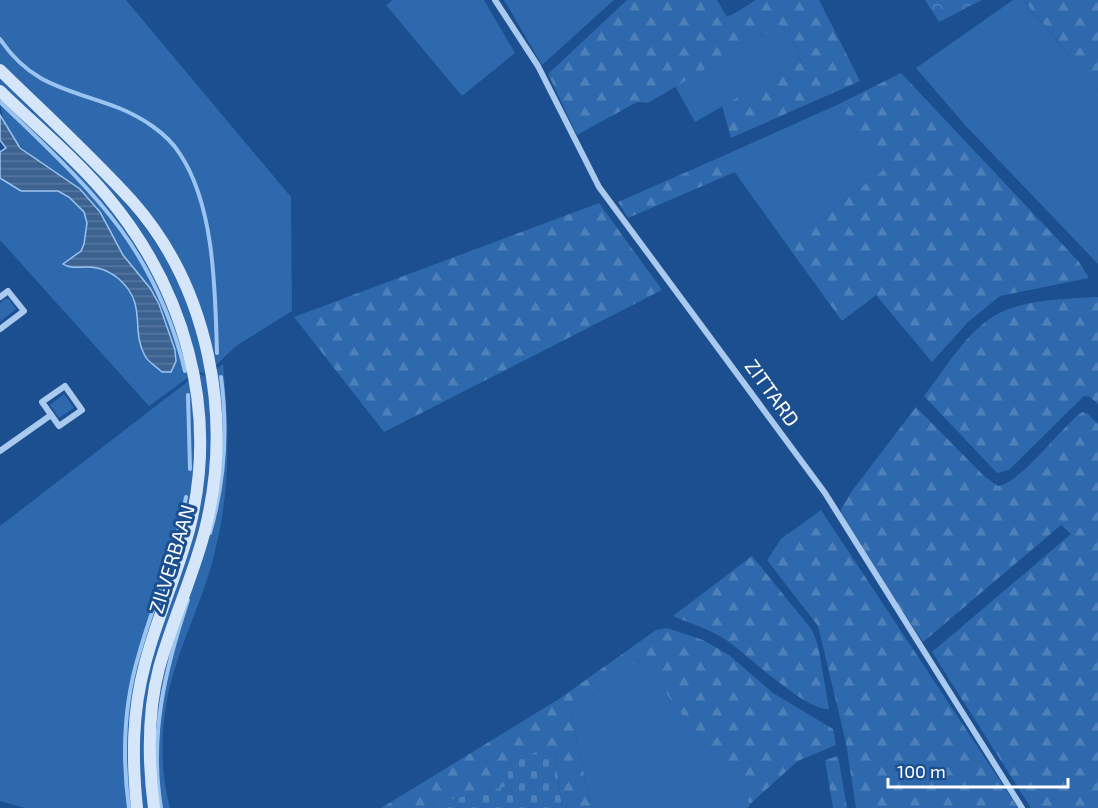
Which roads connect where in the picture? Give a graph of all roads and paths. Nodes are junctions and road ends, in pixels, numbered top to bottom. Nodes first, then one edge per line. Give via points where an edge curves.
1 (495, 0) edge
2 (0, 70) edge
3 (0, 91) edge
4 (0, 297) edge
5 (0, 329) edge
6 (51, 415) junction
7 (0, 451) edge
8 (138, 808) edge
9 (154, 808) edge
10 (1022, 808) edge

1 - 10 street, ZITTARD via 538,66 599,187 825,493
2 - 9 main road, ZILVERBAAN via 133,202 165,247 196,312 211,372 217,418 215,473 205,530 164,653 154,696 150,764
3 - 8 main road, ZILVERBAAN via 105,194 134,230 171,297 192,364 200,418 199,477 189,526 137,700 133,767
4 - 5 street via 8,291 24,311
6 - 6 street via 42,402 65,386 82,410 59,426
6 - 7 street

